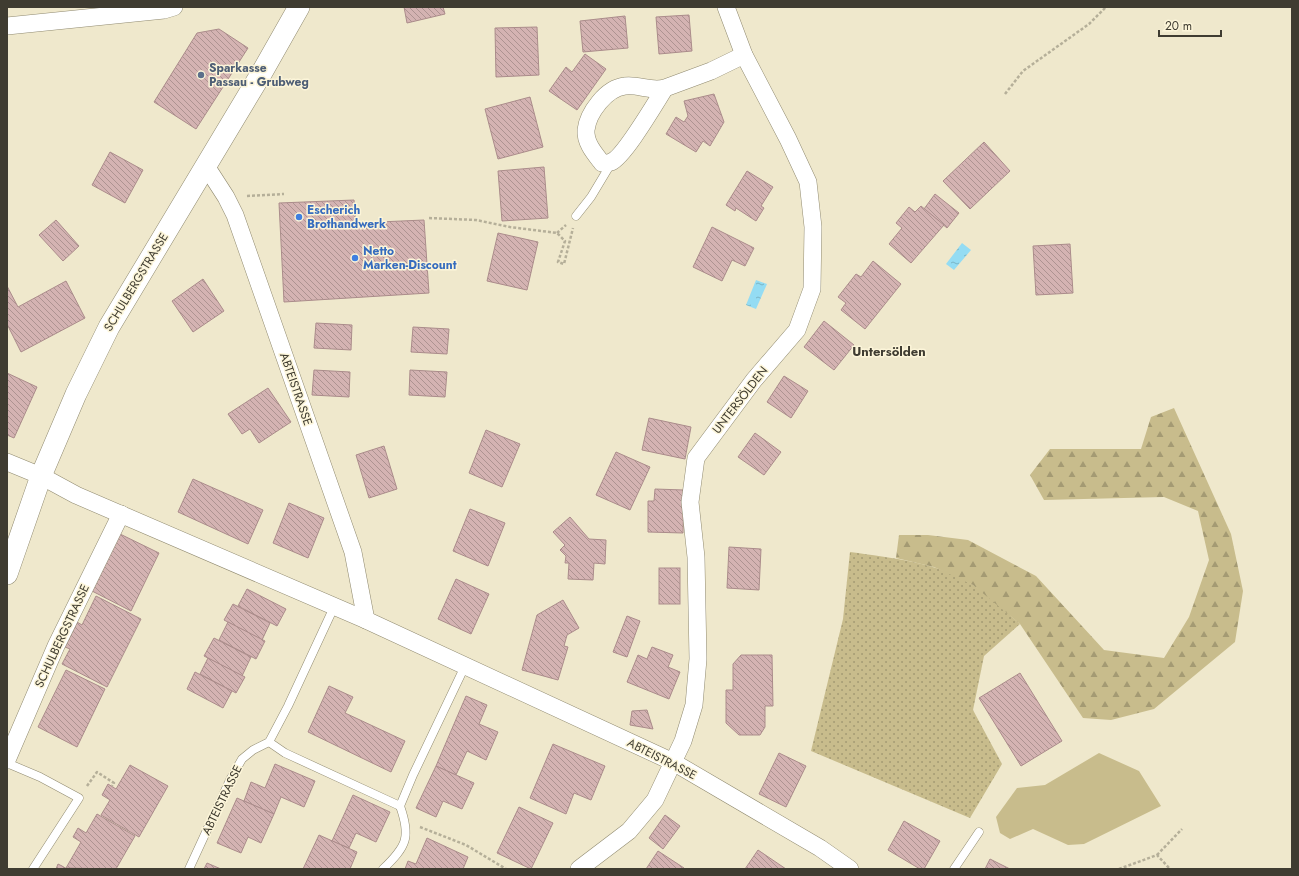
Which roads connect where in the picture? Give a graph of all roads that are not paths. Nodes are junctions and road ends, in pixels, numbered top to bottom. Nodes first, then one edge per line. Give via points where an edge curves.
1 (174, 7) edge
2 (299, 7) edge
3 (726, 7) edge
4 (7, 26) edge
5 (744, 55) junction
6 (664, 88) junction
7 (612, 162) junction
8 (206, 166) junction
9 (576, 216) road end
10 (7, 462) edge
11 (41, 476) junction
12 (121, 514) junction
13 (7, 574) edge
14 (334, 607) junction
15 (366, 620) junction
16 (465, 666) junction
17 (269, 742) junction
18 (7, 761) edge
19 (673, 762) junction
20 (400, 806) junction
21 (979, 832) dead end
22 (33, 869) edge
23 (188, 869) edge
24 (383, 869) edge
25 (579, 869) edge
26 (850, 869) edge
27 (954, 869) edge

1 - 4 street
2 - 8 street, SCHULBERGSTRASSE
3 - 5 street, UNTERSÖLDEN
5 - 6 street via 711,72
5 - 19 street, UNTERSÖLDEN via 808,182 813,227 812,289 797,330 754,380 696,458 690,502 696,557 698,660 694,705 683,741
6 - 7 street via 651,112
6 - 7 street via 657,90 624,86 606,95 592,111 586,131 590,147 602,163
7 - 9 lane
8 - 11 street, SCHULBERGSTRASSE via 109,327 76,394
8 - 15 street, ABTEISTRASSE via 235,215 300,397 353,552
10 - 11 street, ABTEISTRASSE
11 - 12 street, ABTEISTRASSE via 76,495
11 - 13 street, SCHULBERGSTRASSE
12 - 14 street, ABTEISTRASSE
12 - 18 street, SCHULBERGSTRASSE via 56,646
14 - 15 street, ABTEISTRASSE
14 - 17 lane
15 - 16 street, ABTEISTRASSE
16 - 19 street, ABTEISTRASSE
16 - 20 lane
17 - 20 lane via 285,753
17 - 23 lane, ABTEISTRASSE via 242,759
18 - 22 lane, SCHULBERGSTRASSE via 79,798
19 - 25 street, UNTERSÖLDEN via 655,800 629,831
19 - 26 street, ABTEISTRASSE via 820,848
20 - 24 lane via 405,821 406,838 393,859
21 - 27 lane

